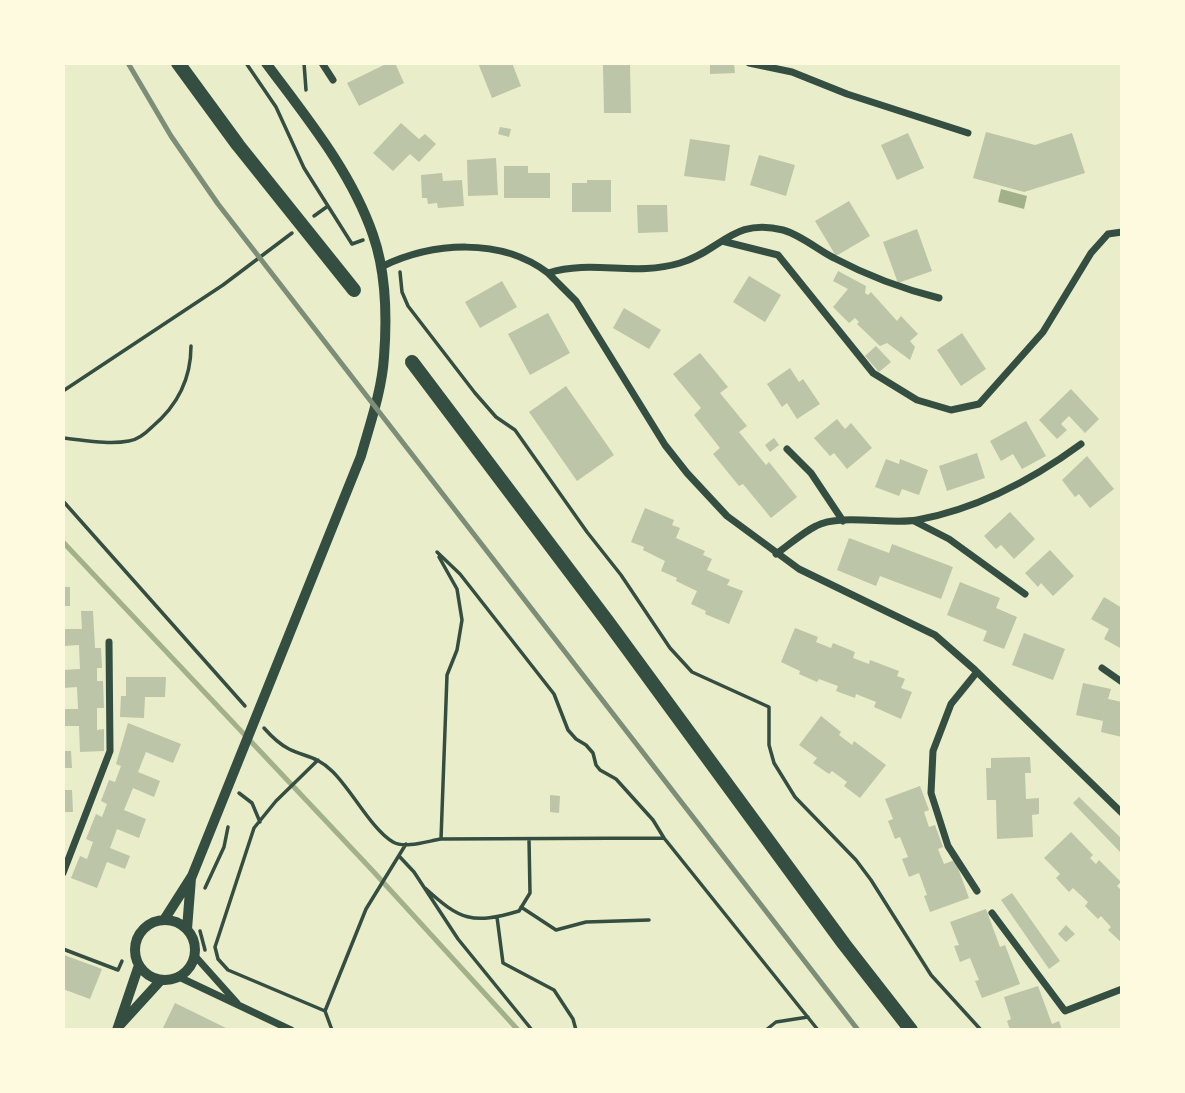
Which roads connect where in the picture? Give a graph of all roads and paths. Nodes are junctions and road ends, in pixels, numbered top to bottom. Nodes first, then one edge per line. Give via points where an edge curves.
1 (178, 63) edge
2 (246, 63) edge
3 (266, 63) edge
4 (304, 63) edge
5 (322, 63) edge
6 (749, 63) edge
7 (333, 80) dead end
8 (306, 90) dead end
9 (968, 133) dead end
10 (328, 205) junction
11 (310, 219) dead end
12 (299, 227) dead end
13 (1122, 232) edge
14 (721, 241) junction
15 (352, 244) dead end
16 (399, 258) junction
17 (381, 267) junction
18 (548, 273) junction
19 (354, 290) dead end
20 (939, 298) dead end
21 (191, 346) dead end
22 (412, 362) dead end
23 (63, 391) edge
24 (63, 438) edge
25 (1081, 444) dead end
26 (787, 449) dead end
27 (63, 501) edge
28 (843, 521) junction
29 (914, 521) junction
30 (776, 554) junction
31 (1025, 594) dead end
32 (109, 642) dead end
33 (1102, 668) dead end
34 (977, 672) junction
35 (1122, 682) edge
36 (247, 709) dead end
37 (258, 715) junction
38 (318, 760) junction
39 (234, 796) dead end
40 (1122, 813) edge
41 (260, 822) junction
42 (229, 823) dead end
43 (664, 838) junction
44 (442, 839) junction
45 (529, 839) junction
46 (405, 844) junction
47 (399, 856) junction
48 (63, 873) edge
49 (192, 876) junction
50 (421, 884) junction
51 (203, 890) dead end
52 (977, 891) dead end
53 (521, 907) junction
54 (992, 913) dead end
55 (498, 917) junction
56 (164, 920) junction
57 (649, 920) dead end
58 (193, 928) junction
59 (63, 949) edge
60 (200, 955) junction
61 (122, 961) dead end
62 (139, 965) junction
63 (179, 977) junction
64 (161, 980) junction
65 (1122, 989) edge
66 (238, 1004) junction
67 (325, 1011) junction
68 (808, 1017) junction
69 (118, 1028) edge
70 (290, 1030) edge
71 (332, 1030) edge
72 (532, 1030) edge
73 (576, 1030) edge
74 (766, 1030) edge
75 (818, 1030) edge
76 (911, 1030) edge
77 (981, 1030) edge

1 - 19 main road
2 - 10 path via 276,107 303,168
3 - 17 street via 356,194
4 - 8 path
5 - 7 street
6 - 9 street via 792,72
10 - 11 path
10 - 15 path
12 - 23 path via 223,285
13 - 14 street via 1108,234 1091,253 1043,332 988,395 979,404 951,410 917,400 873,373 778,255
14 - 18 street via 683,262 648,270 580,266
14 - 20 street via 749,226 784,230 866,274
16 - 17 street
16 - 18 street via 439,248 476,247 533,261
16 - 77 path via 408,306 475,393 515,430 670,648 692,672 769,707 774,763 795,797 872,880 931,975
17 - 37 street via 384,359 361,456
18 - 30 street via 576,301 687,474 727,516
21 - 24 path via 182,392 148,432 131,441
22 - 76 main road
25 - 29 street via 1049,468 967,508
26 - 28 street via 811,473
27 - 36 path
28 - 29 street
28 - 30 street via 818,524
29 - 31 street via 948,539
30 - 34 street via 836,589 935,635
32 - 48 street via 110,751
33 - 35 street
34 - 40 street
34 - 52 street via 951,704 933,751 931,793 948,845
37 - 38 path via 273,738
37 - 49 street
38 - 41 path
38 - 46 path via 332,770 384,834
39 - 41 path via 236,791 248,800
41 - 67 path via 254,828 215,947 218,959 228,970
42 - 51 path via 224,847
43 - 44 path via 653,820 616,779 600,770 593,753 568,730 554,694 460,574 437,552 457,589 462,620 447,676
43 - 45 path
43 - 68 path
44 - 45 path
44 - 46 path
45 - 53 path via 530,893
46 - 47 path
47 - 50 path
47 - 67 path via 366,908
49 - 56 street
49 - 58 street
50 - 55 path via 450,911 481,920
50 - 72 path via 457,939
53 - 55 path
53 - 57 path via 556,930 586,922
54 - 65 street via 1065,1011
55 - 73 path via 503,964 554,990
56 - 58 street
56 - 62 street via 147,926 137,940
58 - 60 street
58 - 60 path via 204,939
59 - 61 path via 118,970
60 - 63 street
60 - 66 street
62 - 64 street
62 - 69 street
63 - 64 street
63 - 66 street
64 - 69 street
66 - 70 street
67 - 71 path
68 - 74 path via 776,1022
68 - 75 path

